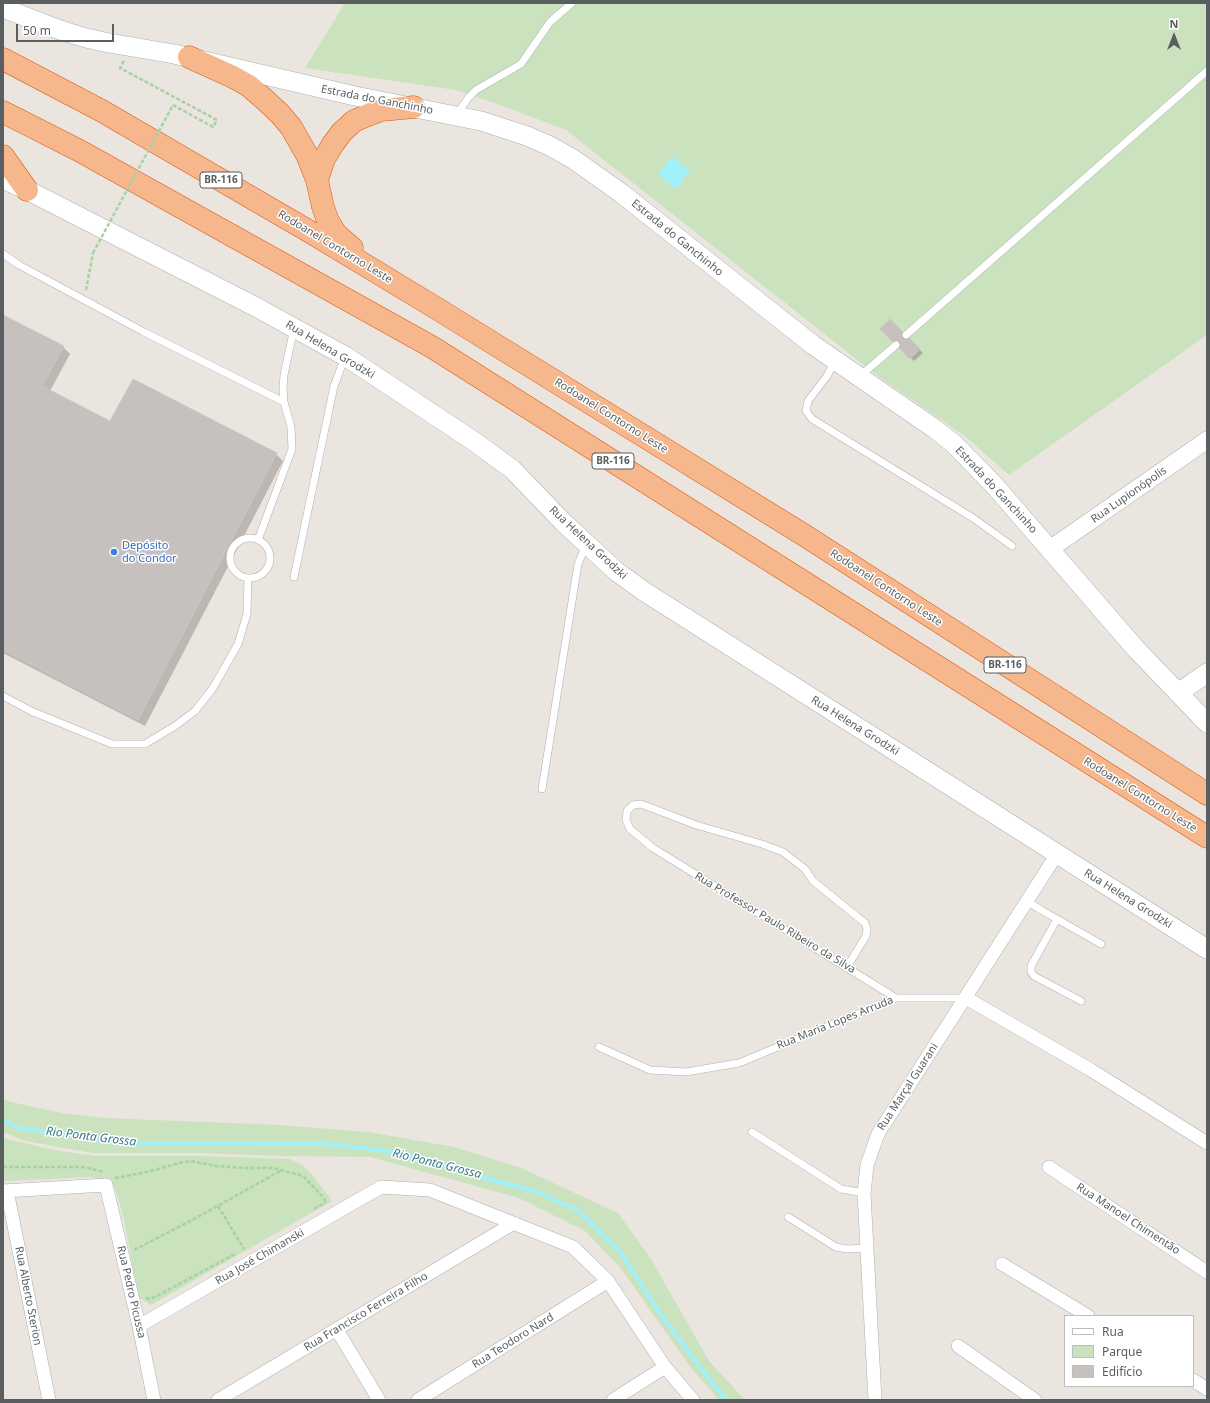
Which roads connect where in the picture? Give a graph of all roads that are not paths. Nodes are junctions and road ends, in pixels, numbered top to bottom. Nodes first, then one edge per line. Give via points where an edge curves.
1 (572, 3) edge
2 (3, 8) edge
3 (189, 57) junction
4 (3, 59) edge
5 (1207, 71) edge
6 (414, 107) junction
7 (3, 112) edge
8 (456, 115) junction
9 (3, 156) edge
10 (3, 179) edge
11 (317, 180) junction
12 (27, 190) junction
13 (3, 254) edge
14 (436, 308) junction
15 (294, 328) junction
16 (906, 335) dead end
17 (896, 345) dead end
18 (345, 356) junction
19 (834, 361) junction
20 (859, 378) junction
21 (284, 402) junction
22 (1207, 440) edge
23 (258, 540) junction
24 (586, 543) junction
25 (1012, 546) dead end
26 (1050, 549) junction
27 (294, 577) dead end
28 (248, 578) junction
29 (1207, 673) edge
30 (1178, 693) junction
31 (3, 696) edge
32 (1207, 723) edge
33 (542, 789) dead end
34 (1207, 794) edge
35 (1207, 837) edge
36 (1057, 854) junction
37 (1027, 901) junction
38 (1057, 919) junction
39 (1101, 944) dead end
40 (1207, 949) edge
41 (847, 967) junction
42 (896, 998) junction
43 (966, 998) junction
44 (1081, 1001) dead end
45 (599, 1046) dead end
46 (752, 1132) dead end
47 (1207, 1143) edge
48 (1049, 1167) dead end
49 (5, 1191) edge
50 (864, 1193) junction
51 (788, 1217) dead end
52 (514, 1223) junction
53 (867, 1248) junction
54 (1002, 1264) dead end
55 (1207, 1272) edge
56 (608, 1281) junction
57 (1086, 1315) edge
58 (139, 1326) junction
59 (337, 1330) junction
60 (958, 1346) dead end
61 (665, 1367) junction
62 (1194, 1381) edge
63 (1207, 1389) edge
64 (49, 1400) edge
65 (154, 1400) edge
66 (218, 1400) edge
67 (378, 1400) edge
68 (418, 1400) edge
69 (613, 1400) edge
70 (693, 1400) edge
71 (875, 1400) edge
72 (1035, 1400) edge

1 - 8 lane via 550,22 521,64 476,90
2 - 3 main road, Estrada do Ganchinho via 73,34
3 - 6 main road, Estrada do Ganchinho
3 - 11 highway via 233,77 264,99 290,126
4 - 14 highway, Rodoanel Contorno Leste / BR-116 via 102,111
5 - 16 lane
6 - 8 main road, Estrada do Ganchinho
6 - 11 highway via 381,110 354,121 333,144 324,159
7 - 35 highway, Rodoanel Contorno Leste / BR-116 via 80,151 432,347
8 - 19 main road, Estrada do Ganchinho via 527,136 573,159 621,193
9 - 12 highway
10 - 12 main road, Rua Helena Grodzki
11 - 14 highway via 323,207 336,234 347,245
12 - 15 main road, Rua Helena Grodzki via 198,276
13 - 21 lane via 18,265 144,332
14 - 34 highway, Rodoanel Contorno Leste / BR-116 via 804,535
15 - 18 main road, Rua Helena Grodzki
15 - 21 lane via 284,375
17 - 20 lane
18 - 24 main road, Rua Helena Grodzki via 512,469
18 - 27 lane via 334,386
19 - 20 main road, Estrada do Ganchinho
19 - 25 lane via 827,376 808,401 806,411 812,419 973,518
20 - 26 main road, Estrada do Ganchinho via 954,444
21 - 23 lane via 291,427 292,449
22 - 26 street, Rua Lupionópolis
23 - 28 lane via 268,548 270,560 265,572 260,576
23 - 28 lane via 240,540 235,544 230,556 236,573
24 - 33 lane via 578,564
24 - 36 main road, Rua Helena Grodzki via 617,572 645,592
26 - 30 main road, Estrada do Ganchinho via 1136,649
28 - 31 lane via 247,614 238,644 213,688 195,711 145,744 112,744 31,711
29 - 30 main road
30 - 32 main road, Estrada do Ganchinho
36 - 37 street, Rua Marçal Guarani
36 - 40 main road, Rua Helena Grodzki
37 - 38 lane
37 - 43 street, Rua Marçal Guarani
38 - 39 lane
38 - 44 lane via 1031,972
41 - 41 lane, Rua Professor Paulo Ribeiro da Silva via 653,848 630,829 626,820 627,811 633,805 641,804 696,825 783,852 806,869 813,881 865,923 866,936
41 - 42 lane, Rua Professor Paulo Ribeiro da Silva
42 - 43 lane, Rua Maria Lopes Arruda
42 - 45 lane, Rua Maria Lopes Arruda via 739,1063 686,1072 650,1070
43 - 47 street, Rua Maria Lopes Arruda via 1091,1070
43 - 50 street, Rua Marçal Guarani via 878,1134 867,1165
46 - 50 lane via 841,1189
48 - 55 street, Rua Manoel Chimentão
49 - 58 street, Rua Pedro Picussa via 110,1181
49 - 64 street, Rua Alberto Sterion
50 - 53 street, Rua Marçal Guarani
51 - 53 lane via 836,1247
52 - 56 street via 573,1247
52 - 58 street, Rua José Chimanski via 430,1190 381,1187
52 - 59 street, Rua Francisco Ferreira Filho
53 - 71 street, Rua Marçal Guarani
54 - 57 street
56 - 61 street
56 - 68 street, Rua Teodoro Nard
58 - 65 street, Rua Pedro Picussa
59 - 66 street, Rua Francisco Ferreira Filho
59 - 67 street
60 - 72 street
61 - 69 street
61 - 70 street
62 - 63 street

